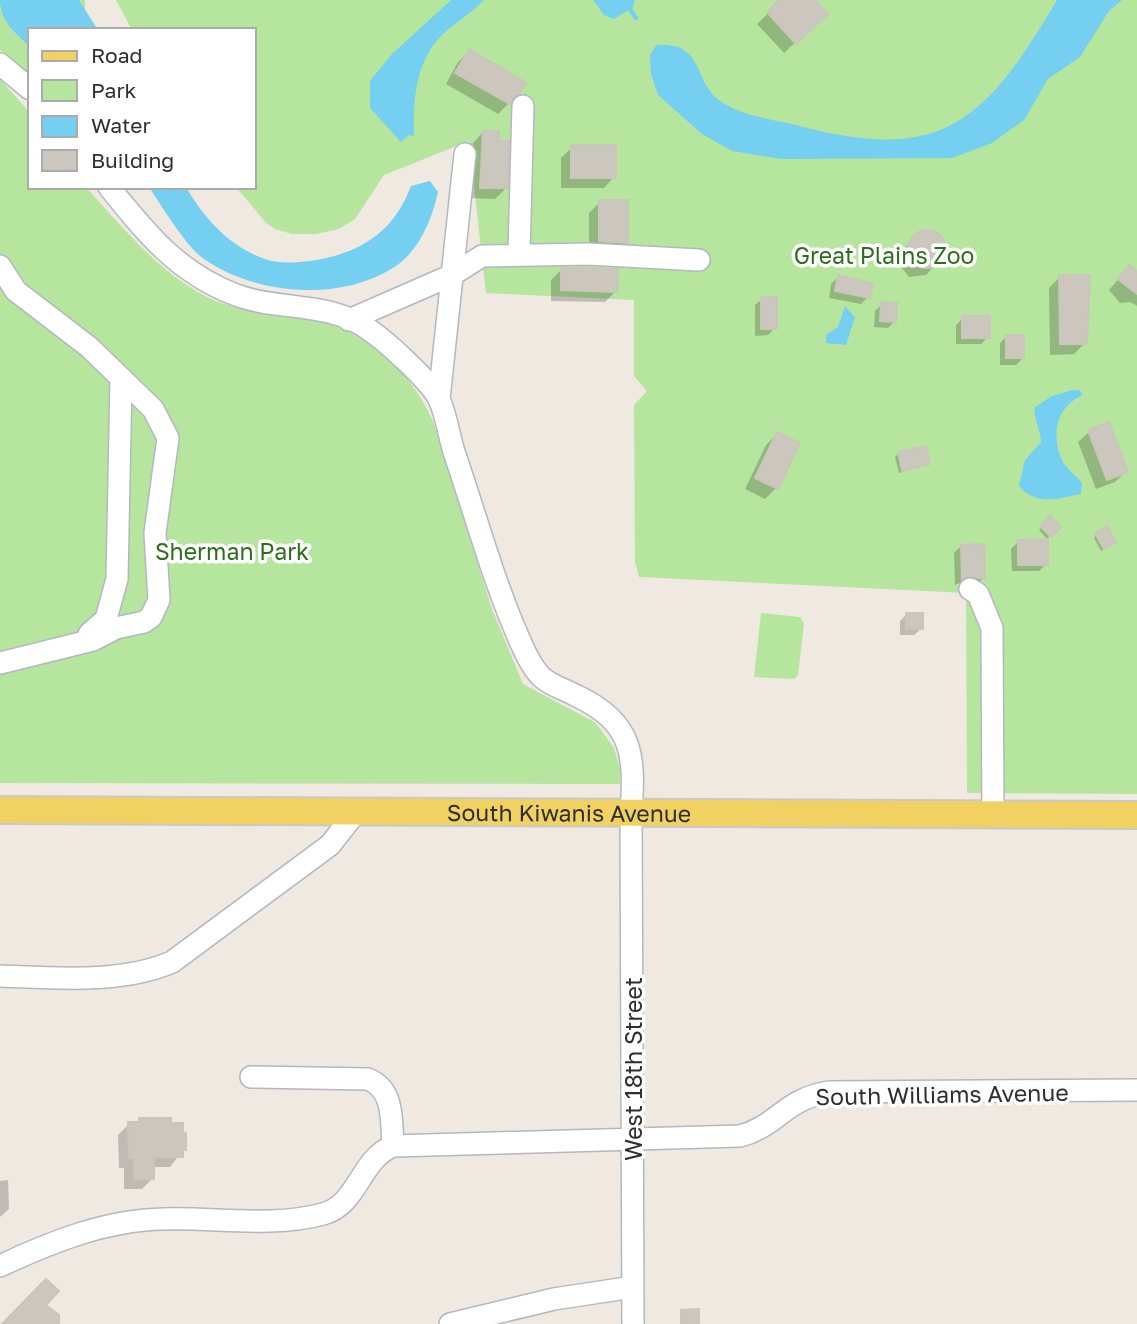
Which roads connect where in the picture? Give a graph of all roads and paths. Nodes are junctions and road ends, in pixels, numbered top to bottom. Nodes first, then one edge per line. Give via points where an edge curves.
1 (0, 64) edge
2 (28, 87) edge
3 (523, 106) dead end
4 (465, 154) dead end
5 (111, 189) edge
6 (519, 253) junction
7 (699, 260) dead end
8 (0, 266) edge
9 (452, 275) junction
10 (349, 320) junction
11 (121, 379) junction
12 (439, 399) junction
13 (970, 589) dead end
14 (84, 641) junction
15 (0, 663) edge
16 (0, 810) edge
17 (356, 812) junction
18 (631, 813) junction
19 (993, 815) junction
20 (1137, 816) edge
21 (0, 976) edge
22 (251, 1077) dead end
23 (1137, 1090) edge
24 (634, 1141) junction
25 (393, 1146) junction
26 (0, 1266) edge
27 (633, 1287) junction
28 (450, 1324) edge
29 (633, 1324) edge

1 - 2 street
3 - 6 street
4 - 9 street
5 - 10 street via 161,250 191,271 237,295 328,311
6 - 7 street
6 - 9 street via 482,256
8 - 11 street via 16,291 89,347
9 - 10 street
9 - 12 street
10 - 12 street via 367,328 410,365
11 - 14 street via 116,587 106,619
11 - 14 street via 153,409 168,438 155,533 159,600 144,622
12 - 18 street, West 18th Street via 523,648 540,679 615,720 632,757
13 - 19 street via 978,594 992,628
14 - 15 street
16 - 17 main road, South Kiwanis Avenue
17 - 18 main road, South Kiwanis Avenue
17 - 21 street via 330,845 172,962 146,973
18 - 19 main road, South Kiwanis Avenue
18 - 24 street, West 18th Street
19 - 20 main road, South Kiwanis Avenue
22 - 25 street via 379,1083 390,1106
23 - 24 street, South Williams Avenue via 829,1092 795,1101 766,1126 740,1136
24 - 25 street, South Williams Avenue
24 - 27 street, West 18th Street
25 - 26 street via 375,1155 340,1205 323,1214 268,1220 160,1219 110,1226 33,1250
27 - 28 street via 554,1299
27 - 29 street, West 18th Street

